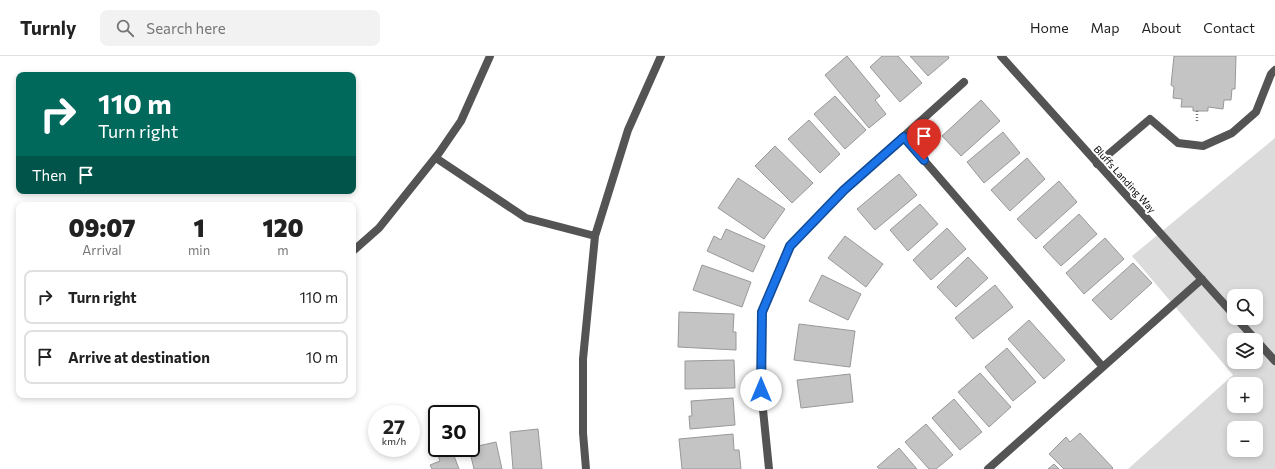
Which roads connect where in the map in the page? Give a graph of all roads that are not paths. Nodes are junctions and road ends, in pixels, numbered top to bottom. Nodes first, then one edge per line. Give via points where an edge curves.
1 (490, 56) edge
2 (660, 56) edge
3 (1001, 56) edge
4 (1275, 70) edge
5 (964, 82) dead end
6 (904, 137) junction
7 (436, 158) junction
8 (1097, 164) junction
9 (595, 236) junction
10 (356, 248) edge
11 (1202, 280) junction
12 (1227, 308) edge
13 (1242, 325) edge
14 (1275, 361) edge
15 (1103, 366) junction
16 (586, 469) edge
17 (769, 469) edge
18 (988, 469) edge

1 - 7 street via 461,121
2 - 9 street via 628,130
3 - 8 street, Bluffs Landing Way
4 - 8 street via 1256,112 1232,133 1203,146 1178,143 1150,119
5 - 6 street
6 - 15 street
6 - 17 street via 844,190 790,246 762,312 761,390
7 - 9 street via 526,218
7 - 10 street via 379,228
8 - 11 street, Bluffs Landing Way
9 - 16 street via 583,359 583,433
11 - 12 street, Bluffs Landing Way
11 - 15 street
13 - 14 street
15 - 18 street

